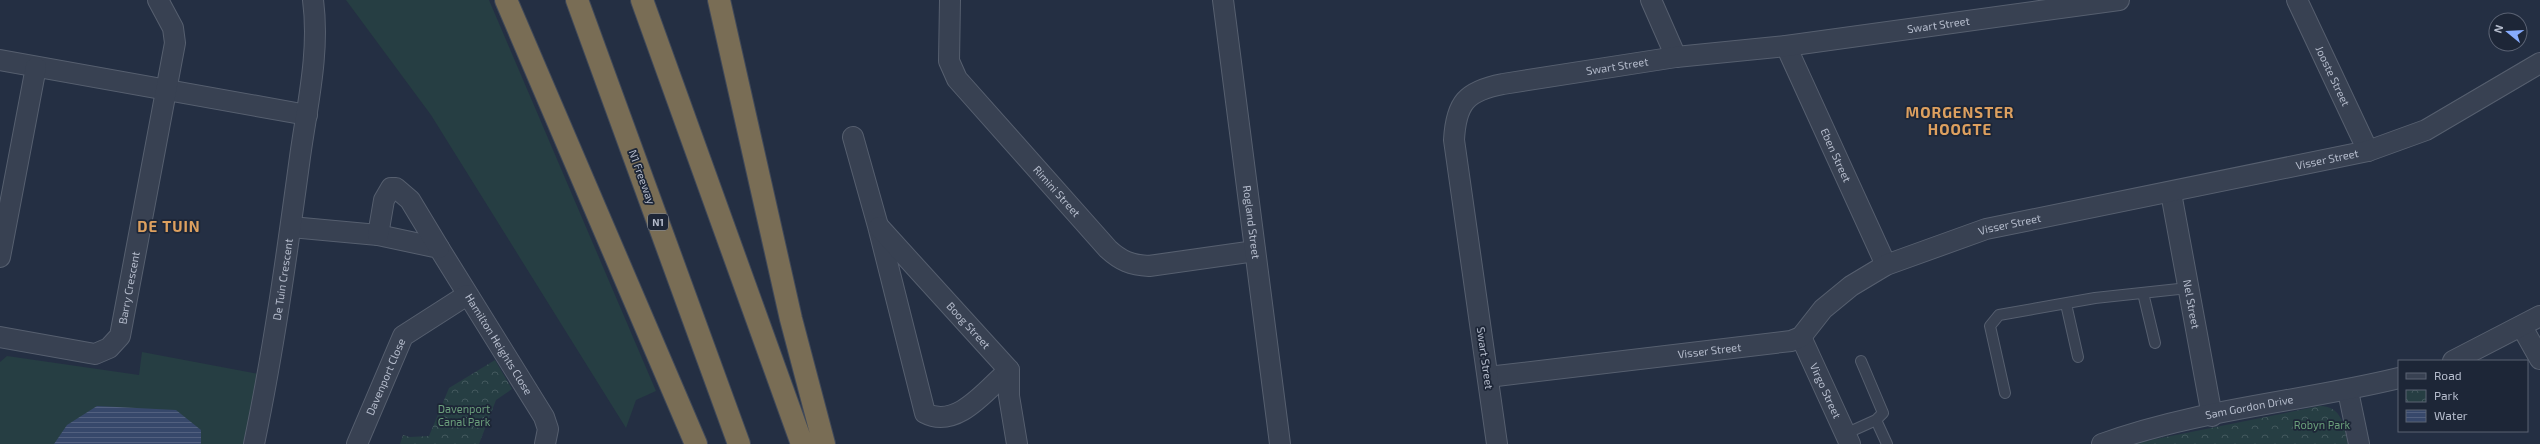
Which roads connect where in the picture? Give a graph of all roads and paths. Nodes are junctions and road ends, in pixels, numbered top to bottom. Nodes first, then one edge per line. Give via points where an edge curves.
1 (158, 0) edge
2 (314, 0) edge
3 (506, 0) edge
4 (577, 0) edge
5 (642, 0) edge
6 (719, 0) edge
7 (950, 0) edge
8 (1223, 0) edge
9 (1651, 0) edge
10 (2120, 0) edge
11 (2296, 0) edge
12 (1786, 46) junction
13 (1676, 57) junction
14 (0, 60) edge
15 (2540, 64) edge
16 (36, 66) junction
17 (166, 90) junction
18 (306, 115) junction
19 (853, 137) dead end
20 (2368, 151) junction
21 (2171, 193) junction
22 (878, 226) junction
23 (291, 227) junction
24 (378, 235) junction
25 (439, 248) junction
26 (1255, 251) junction
27 (0, 257) edge
28 (1886, 265) junction
29 (2188, 288) junction
30 (2143, 293) junction
31 (467, 295) junction
32 (2066, 304) junction
33 (2540, 316) edge
34 (2522, 327) junction
35 (0, 337) edge
36 (1801, 337) junction
37 (2155, 343) dead end
38 (2078, 357) dead end
39 (2540, 359) edge
40 (2455, 360) edge
41 (1861, 361) dead end
42 (1009, 370) junction
43 (1488, 377) junction
44 (2398, 378) edge
45 (2348, 391) junction
46 (2005, 393) dead end
47 (2212, 416) junction
48 (1876, 420) junction
49 (1847, 439) edge
50 (254, 444) edge
51 (357, 444) edge
52 (545, 444) edge
53 (696, 444) edge
54 (739, 444) edge
55 (802, 444) edge
56 (824, 444) edge
57 (1017, 444) edge
58 (1280, 444) edge
59 (1497, 444) edge
60 (1887, 444) edge
61 (2102, 444) edge
62 (2359, 444) edge

1 - 17 street, Barry Crescent via 175,33
2 - 18 street, De Tuin Crescent via 315,15
3 - 53 highway
4 - 54 highway, N1 Freeway / N1
5 - 55 highway
6 - 56 highway via 791,319
7 - 26 street, Rimini Street via 949,61 956,79 1120,259 1132,265 1149,266
8 - 26 street, Rogland Street
9 - 13 street
10 - 12 street, Swart Street
11 - 20 street, Jooste Street
12 - 13 street, Swart Street
12 - 28 street, Eben Street
13 - 43 street, Swart Street via 1486,87 1470,94 1460,106 1455,120 1454,140
14 - 16 street
15 - 20 street, Visser Street via 2426,130
16 - 17 street
16 - 27 street
17 - 18 street
17 - 35 street, Barry Crescent via 120,336 109,348 95,354
18 - 23 street, De Tuin Crescent
19 - 22 street
20 - 21 street, Visser Street
21 - 28 street, Visser Street via 1986,229
21 - 29 street, Nel Street
22 - 42 street, Boog Street
22 - 42 street via 924,413 933,418 960,413
23 - 24 street
23 - 50 street, De Tuin Crescent
24 - 25 street
24 - 25 street, Hamilton Heights Close via 384,200 391,188 396,188 410,200
25 - 31 street, Hamilton Heights Close
26 - 58 street, Rogland Street
28 - 36 street, Visser Street via 1851,286 1823,309
29 - 30 lane
29 - 47 street, Nel Street
30 - 32 lane
30 - 37 lane
31 - 51 street, Davenport Close via 403,336
31 - 52 street, Hamilton Heights Close via 544,417 548,429
32 - 38 lane
32 - 46 lane via 1999,315 1992,321 1990,326
33 - 34 street
34 - 39 street
34 - 40 street
36 - 43 street, Visser Street via 1791,341
36 - 49 street, Virgo Street
41 - 48 lane via 1883,408 1883,412
42 - 57 street via 1009,396
43 - 59 street, Swart Street
44 - 45 street, Sam Gordon Drive
45 - 47 street, Sam Gordon Drive
45 - 62 street
47 - 61 street, Sam Gordon Drive via 2144,429
48 - 49 lane
48 - 60 lane

